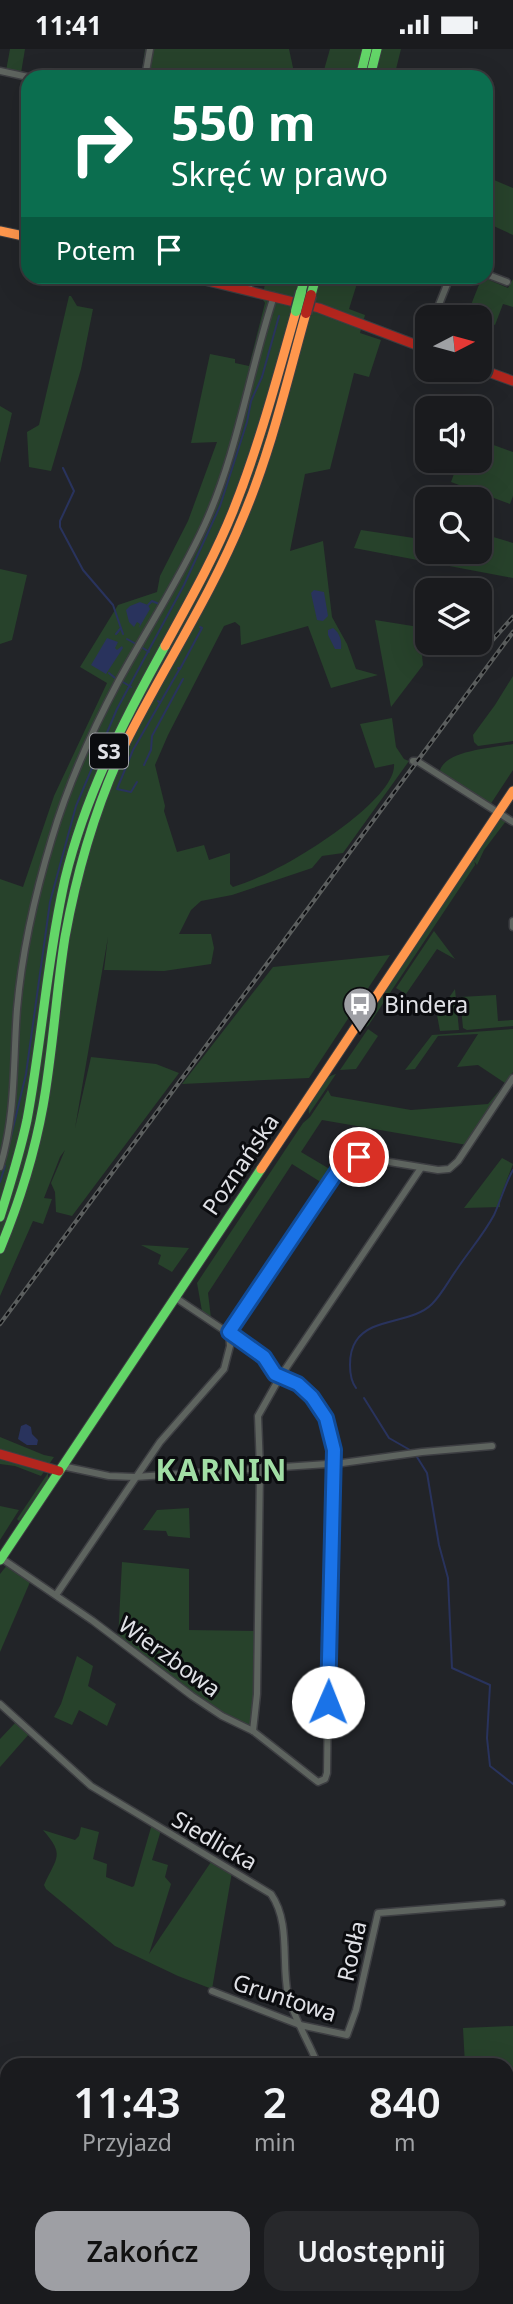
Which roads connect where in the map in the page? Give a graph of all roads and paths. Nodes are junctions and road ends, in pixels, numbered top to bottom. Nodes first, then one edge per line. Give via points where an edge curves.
1 (150, 49) edge
2 (367, 49) edge
3 (377, 49) edge
4 (146, 70) edge
5 (362, 70) edge
6 (372, 70) edge
7 (0, 71) edge
8 (21, 76) edge
9 (0, 231) edge
10 (21, 236) edge
11 (493, 277) edge
12 (507, 282) dead end
13 (222, 284) edge
14 (250, 284) edge
15 (305, 284) edge
16 (312, 284) edge
17 (447, 284) edge
18 (248, 290) junction
19 (306, 293) junction
20 (274, 296) junction
21 (440, 305) edge
22 (301, 312) junction
23 (415, 344) edge
24 (492, 373) edge
25 (513, 381) edge
26 (415, 761) dead end
27 (513, 791) edge
28 (498, 814) junction
29 (513, 822) edge
30 (513, 921) edge
31 (513, 927) edge
32 (513, 1079) edge
33 (0, 1167) edge
34 (421, 1168) junction
35 (0, 1217) edge
36 (0, 1249) edge
37 (176, 1298) junction
38 (229, 1332) junction
39 (280, 1377) junction
40 (492, 1446) dead end
41 (0, 1454) edge
42 (333, 1463) junction
43 (61, 1468) junction
44 (260, 1468) junction
45 (135, 1477) junction
46 (1, 1559) edge
47 (56, 1595) junction
48 (0, 1704) edge
49 (253, 1731) junction
50 (502, 1903) dead end
51 (212, 1991) dead end
52 (300, 2025) junction
53 (347, 2035) joint
54 (315, 2058) edge

1 - 4 street
2 - 5 main road
3 - 6 main road
7 - 8 street
9 - 10 main road
11 - 12 street
13 - 18 main road
14 - 18 street
15 - 19 main road, S3
16 - 19 main road, S3
17 - 21 street
18 - 20 main road
19 - 22 main road, S3, bridge
20 - 23 main road
20 - 33 street via 236,438 207,520 104,709 52,838 25,948 12,1102
22 - 35 main road, S3 via 230,518 125,719 78,831 58,913 31,1105
22 - 36 main road, S3 via 272,435 241,522 135,724 99,808 70,915 35,1142
24 - 25 main road
26 - 28 street
27 - 28 main road, Poznańska
28 - 29 street
28 - 37 main road, Poznańska
30 - 31 street
32 - 34 street via 458,1161 449,1169
34 - 38 street via 359,1157 342,1164
34 - 39 street
37 - 38 street
37 - 43 main road, Poznańska
38 - 39 street via 264,1357
38 - 45 street via 223,1369
39 - 42 street via 298,1384 320,1408 332,1438
39 - 44 street via 258,1416
40 - 42 street
41 - 43 main road
42 - 44 street
42 - 49 street, Wierzbowa via 326,1779 318,1782
43 - 45 street
43 - 46 main road, Poznańska
44 - 45 street
44 - 49 street
45 - 47 street
46 - 47 street, Wierzbowa
47 - 49 street, Wierzbowa via 192,1696
48 - 52 street, Siedlicka via 91,1786 271,1894 281,1910 287,1988
50 - 53 street, Rodła via 378,1913
51 - 52 street, Gruntowa
52 - 53 street, Gruntowa
52 - 54 street, Siedlicka

